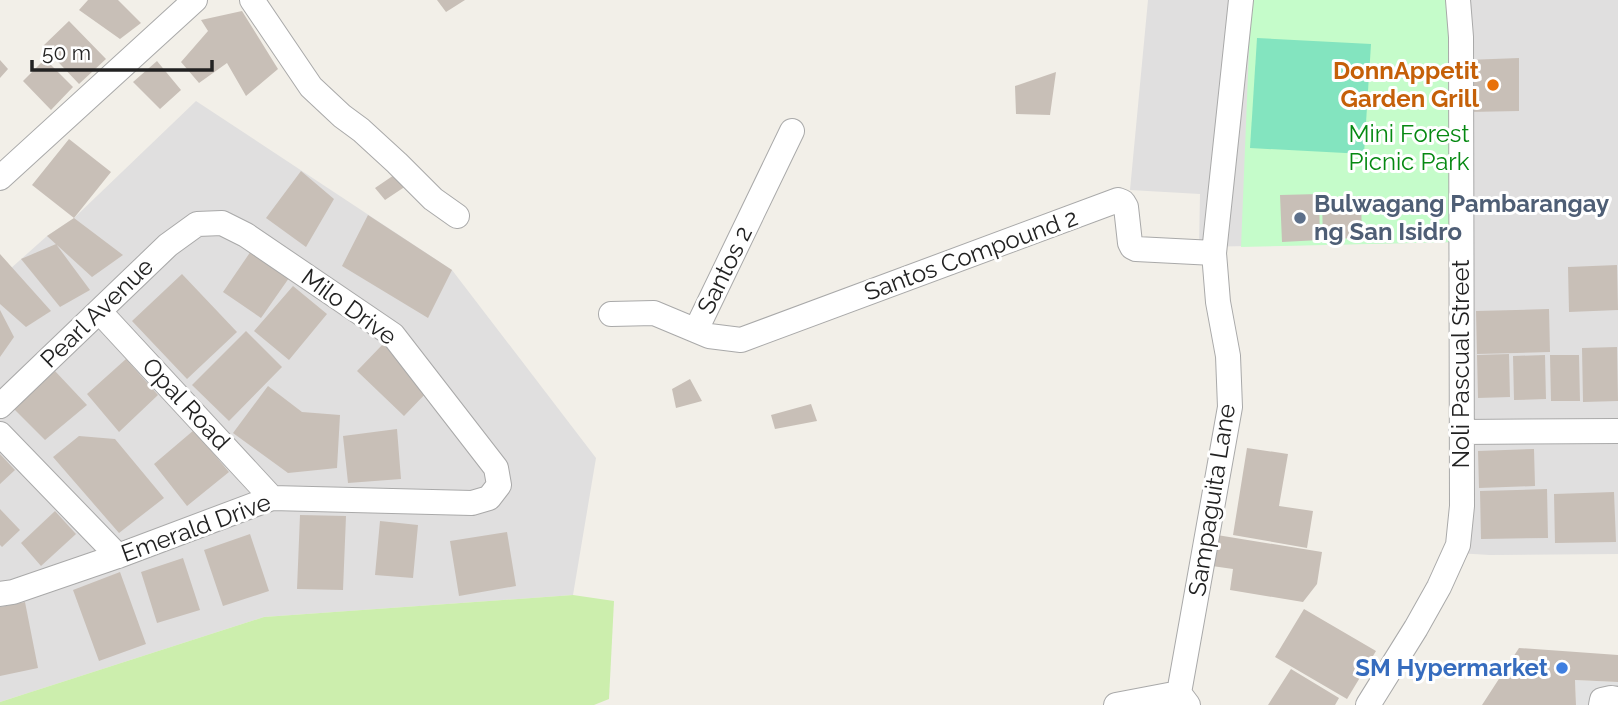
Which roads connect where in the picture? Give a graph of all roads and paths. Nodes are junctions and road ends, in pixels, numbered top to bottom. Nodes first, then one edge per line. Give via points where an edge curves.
1 (195, 0) edge
2 (252, 0) edge
3 (1241, 0) edge
4 (1458, 0) edge
5 (792, 131) dead end
6 (0, 178) edge
7 (457, 216) dead end
8 (197, 223) joint
9 (1214, 253) junction
10 (99, 311) junction
11 (611, 314) dead end
12 (696, 330) junction
13 (0, 406) edge
14 (1618, 431) edge
15 (1461, 432) junction
16 (0, 434) edge
17 (496, 468) joint
18 (272, 498) junction
19 (118, 556) junction
20 (0, 594) edge
21 (1184, 699) edge
22 (1618, 699) edge
23 (1116, 705) edge
24 (1368, 705) edge
25 (1601, 705) edge

1 - 6 street
2 - 7 street via 311,87
3 - 9 street, Sampaguita Lane
4 - 15 street, Noli Pascual Street
5 - 12 street, Santos 2
8 - 10 street, Pearl Avenue
8 - 17 street, Milo Drive via 222,223 246,235 393,335
9 - 12 street, Santos Compound 2 via 1132,247 1126,206 1118,200 741,340
9 - 21 street, Sampaguita Lane via 1230,407
10 - 13 street, Pearl Avenue
10 - 18 street, Opal Road
11 - 12 street, Santos 2 via 654,313
14 - 15 street
15 - 24 street, Noli Pascual Street via 1458,545 1416,628
16 - 19 street
17 - 18 street, Emerald Drive via 499,485 489,498 472,503
18 - 19 street, Emerald Drive
19 - 20 street, Emerald Drive
21 - 23 street
22 - 25 street via 1602,700

